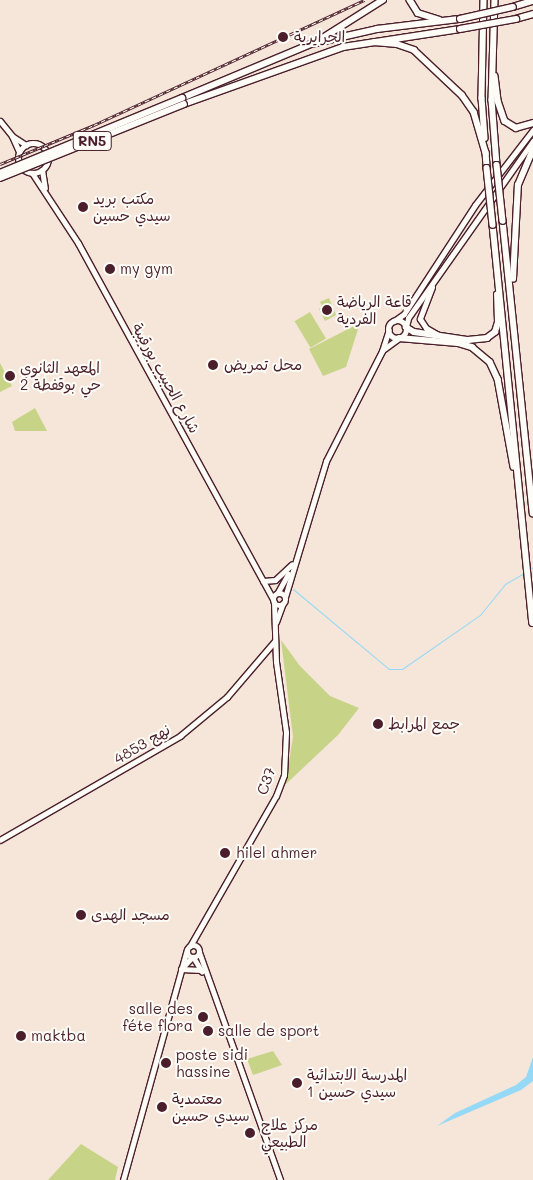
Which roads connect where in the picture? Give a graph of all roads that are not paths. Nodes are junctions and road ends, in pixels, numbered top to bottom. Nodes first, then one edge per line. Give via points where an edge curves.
1 (383, 0) edge
2 (410, 0) edge
3 (482, 0) edge
4 (495, 0) edge
5 (533, 1) edge
6 (533, 14) edge
7 (443, 21) junction
8 (365, 42) junction
9 (311, 44) junction
10 (493, 57) junction
11 (183, 101) junction
12 (0, 121) edge
13 (533, 123) edge
14 (533, 130) edge
15 (12, 136) junction
16 (533, 141) edge
17 (26, 145) junction
18 (533, 149) edge
19 (19, 152) junction
20 (486, 153) junction
21 (42, 170) junction
22 (0, 172) edge
23 (32, 173) junction
24 (0, 178) edge
25 (45, 189) junction
26 (437, 276) junction
27 (498, 278) junction
28 (512, 296) junction
29 (394, 321) junction
30 (406, 327) junction
31 (388, 330) junction
32 (439, 335) junction
33 (399, 338) junction
34 (382, 351) junction
35 (515, 473) junction
36 (533, 513) edge
37 (293, 562) junction
38 (263, 581) junction
39 (277, 593) junction
40 (285, 596) junction
41 (273, 601) junction
42 (283, 603) junction
43 (533, 623) edge
44 (275, 625) junction
45 (274, 642) junction
46 (0, 840) edge
47 (200, 927) junction
48 (189, 948) junction
49 (198, 950) junction
50 (193, 957) junction
51 (201, 970) junction
52 (180, 971) junction
53 (206, 979) junction
54 (123, 1180) edge
55 (280, 1180) edge

1 - 9 highway via 346,26
2 - 7 highway via 418,14
3 - 20 highway via 482,98
4 - 10 highway
5 - 7 highway, RN5, bridge
6 - 8 highway, RN5, bridge via 460,29
7 - 9 highway, RN5 via 377,28
8 - 11 highway, RN5
8 - 20 highway via 403,45 424,58 468,103
9 - 11 highway, RN5
10 - 13 highway via 498,101 505,121 516,128
10 - 28 highway, bridge via 492,100 497,166
11 - 22 highway, RN5, bridge
11 - 24 highway, RN5, bridge
12 - 15 main road
14 - 29 main road via 475,205 404,314
15 - 17 main road
15 - 19 main road
16 - 26 main road
17 - 19 main road
17 - 21 main road via 37,144 46,150 48,160
18 - 28 highway via 518,185
19 - 23 main road via 19,165
20 - 27 highway, bridge
21 - 23 main road
21 - 25 main road, شارع الحبيب بورقيبة
23 - 25 main road, شارع الحبيب بورقيبة
25 - 38 main road, شارع الحبيب بورقيبة
26 - 30 main road via 408,318
26 - 32 main road via 420,315 426,328
27 - 32 highway via 498,322 492,336 477,340
27 - 35 highway
28 - 36 highway
29 - 30 main road via 400,321
29 - 31 main road
30 - 32 highway via 414,332
30 - 33 main road via 404,335
31 - 33 main road
31 - 34 main road
33 - 34 main road
33 - 35 highway via 458,343 472,348 490,362 498,379
34 - 37 main road via 326,461
35 - 43 highway
37 - 38 main road via 276,580
37 - 39 main road
37 - 40 main road
38 - 39 main road
38 - 41 main road, شارع الحبيب بورقيبة
39 - 40 main road
39 - 41 main road
40 - 42 main road
41 - 42 main road
41 - 44 main road
42 - 44 main road
44 - 45 main road, C37
45 - 46 street, نهج 4853 via 234,691 208,716
45 - 47 main road, C37 via 286,732 282,782
47 - 48 main road, C37
47 - 49 main road
48 - 49 main road
48 - 50 main road
48 - 52 main road, C37
49 - 50 main road
49 - 53 main road
50 - 51 main road
50 - 52 main road
51 - 52 main road
51 - 53 main road
52 - 54 main road, C37
53 - 55 main road

